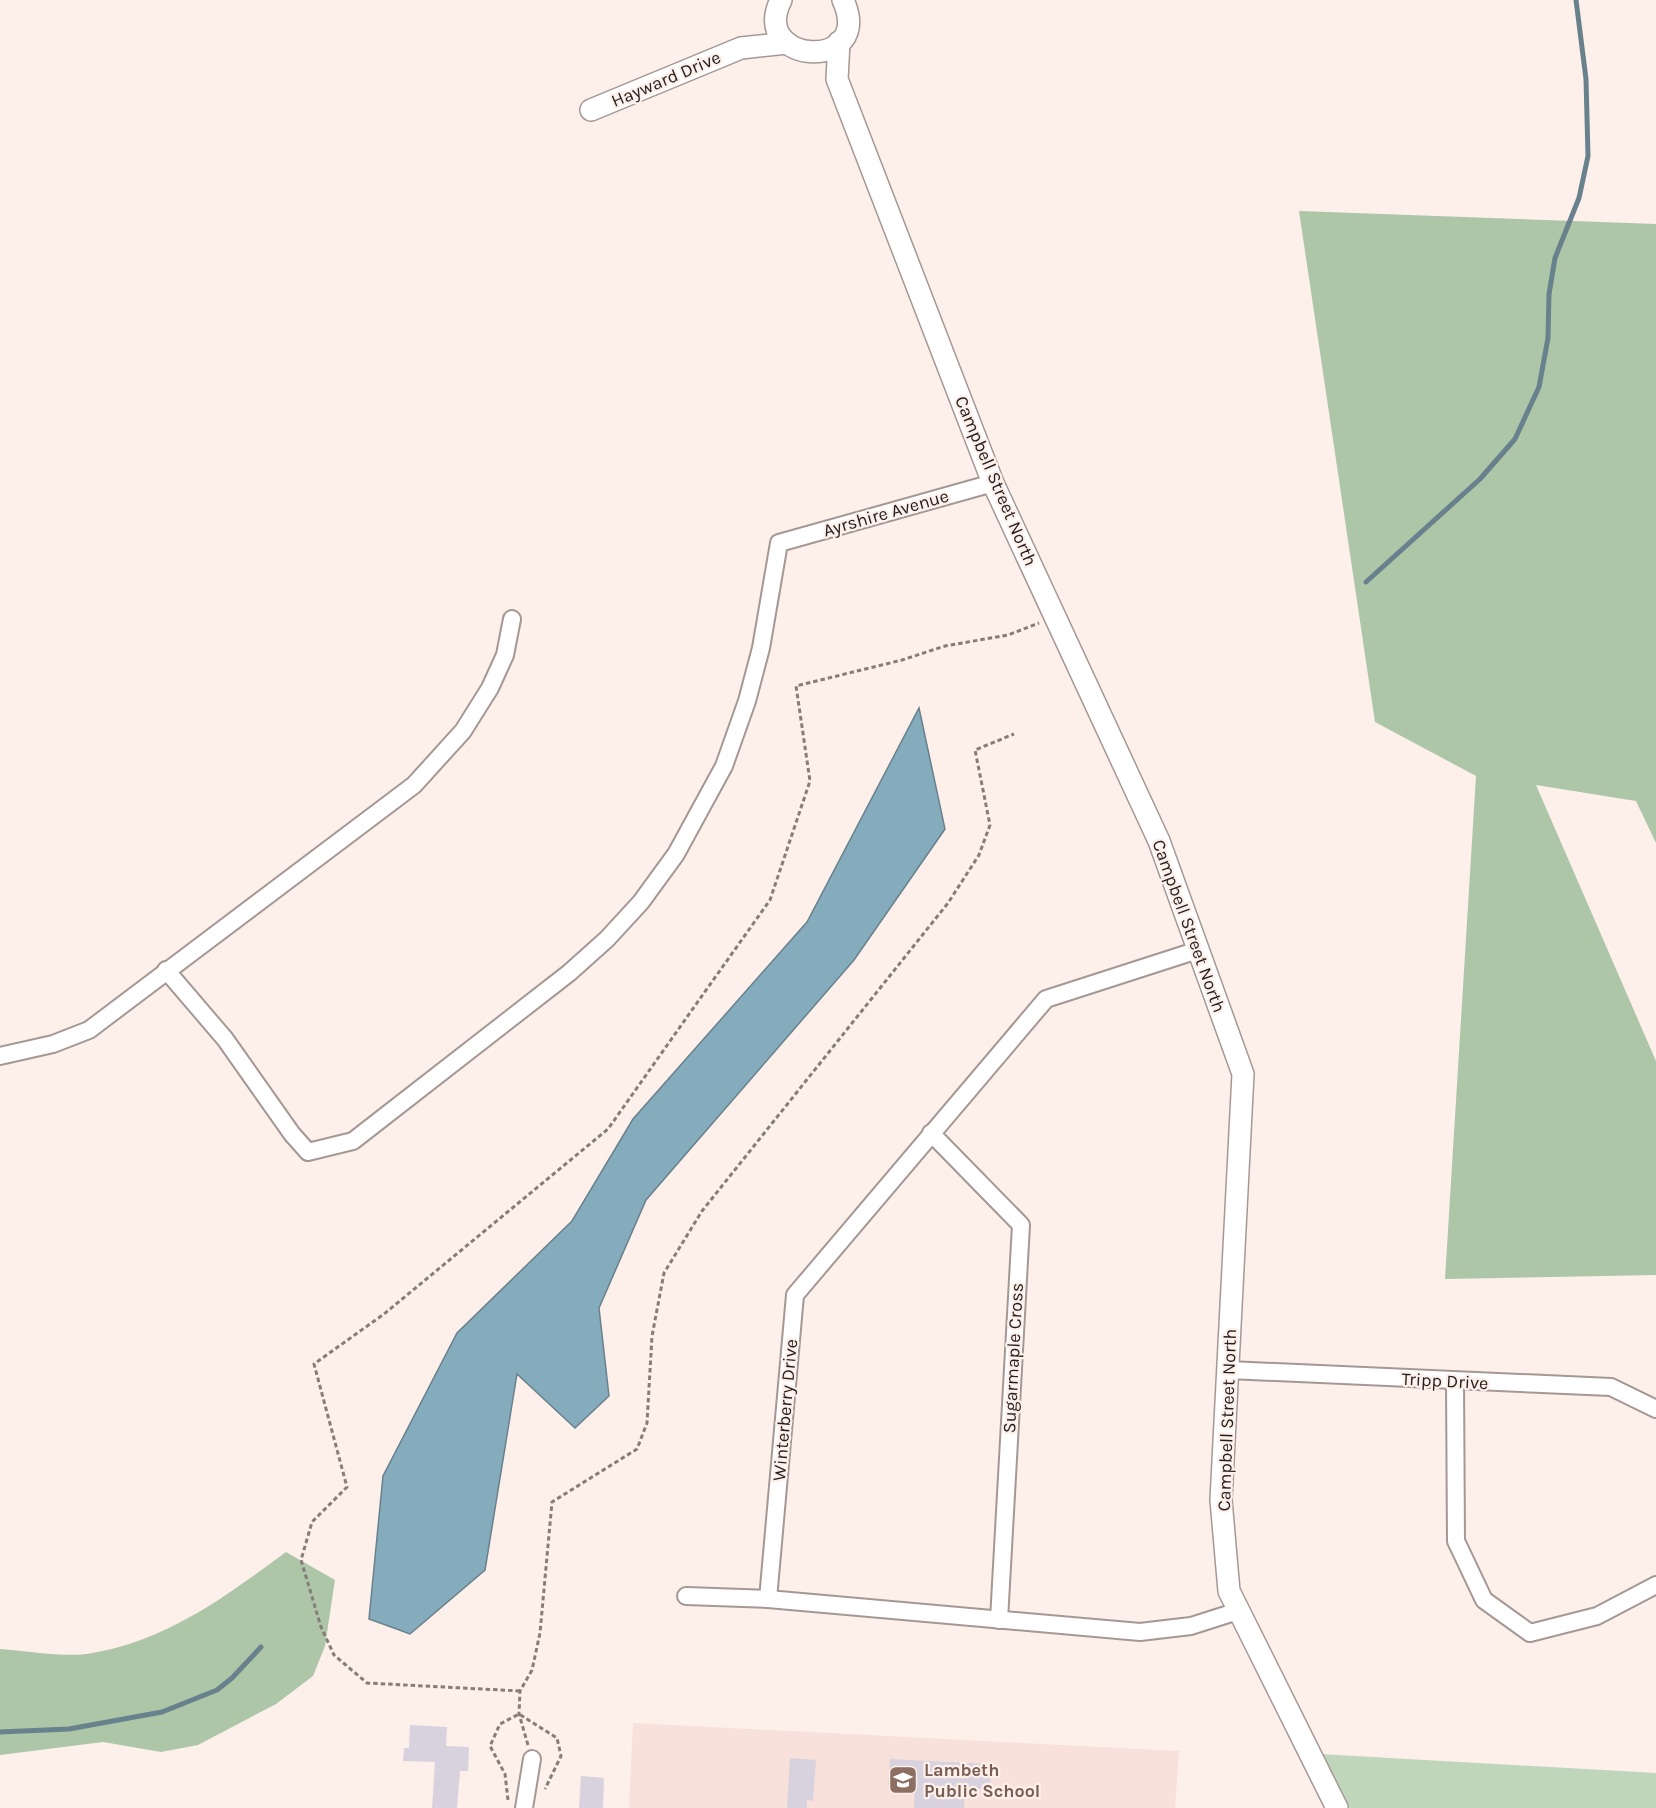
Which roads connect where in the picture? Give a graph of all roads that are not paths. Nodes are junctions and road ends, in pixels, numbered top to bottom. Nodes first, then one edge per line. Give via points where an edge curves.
1 (848, 3) edge
2 (778, 7) edge
3 (839, 42) junction
4 (787, 43) junction
5 (741, 48) junction
6 (810, 53) junction
7 (837, 79) junction
8 (591, 110) dead end
9 (993, 483) junction
10 (512, 619) dead end
11 (1198, 950) junction
12 (166, 970) junction
13 (0, 1056) edge
14 (931, 1133) junction
15 (1229, 1370) junction
16 (1455, 1382) junction
17 (1656, 1409) edge
18 (1656, 1585) edge
19 (686, 1596) dead end
20 (768, 1599) junction
21 (1238, 1611) junction
22 (999, 1620) junction
23 (532, 1759) road end
24 (524, 1808) edge
25 (1337, 1808) edge

1 - 3 street, Campbell Street North via 848,26
2 - 4 street via 777,27
2 - 5 street, Hayward Drive
3 - 6 street via 826,52
3 - 7 street, Campbell Street North
4 - 5 street, Hayward Drive
4 - 6 street
5 - 8 street, Hayward Drive
6 - 7 street, Campbell Street North
7 - 9 street, Campbell Street North
9 - 11 street, Campbell Street North via 1159,841
9 - 12 street, Ayrshire Avenue via 779,543 747,701 724,766 676,854 641,902 569,974 353,1141 308,1152 225,1039
10 - 12 street via 505,655 490,688 463,731 414,785
11 - 14 street, Winterberry Drive via 1046,999
11 - 15 street, Campbell Street North via 1243,1074
12 - 13 street via 89,1030 53,1044
14 - 20 street, Winterberry Drive via 795,1295
14 - 22 street, Sugarmaple Cross via 1021,1225
15 - 16 street, Tripp Drive
15 - 21 street, Campbell Street North via 1221,1500 1228,1591
16 - 17 street, Tripp Drive via 1611,1387
16 - 18 street via 1456,1541 1484,1600 1530,1633 1597,1616
19 - 20 street
20 - 22 street
21 - 22 street via 1191,1626 1140,1632
21 - 25 street, Campbell Street North
23 - 24 street

